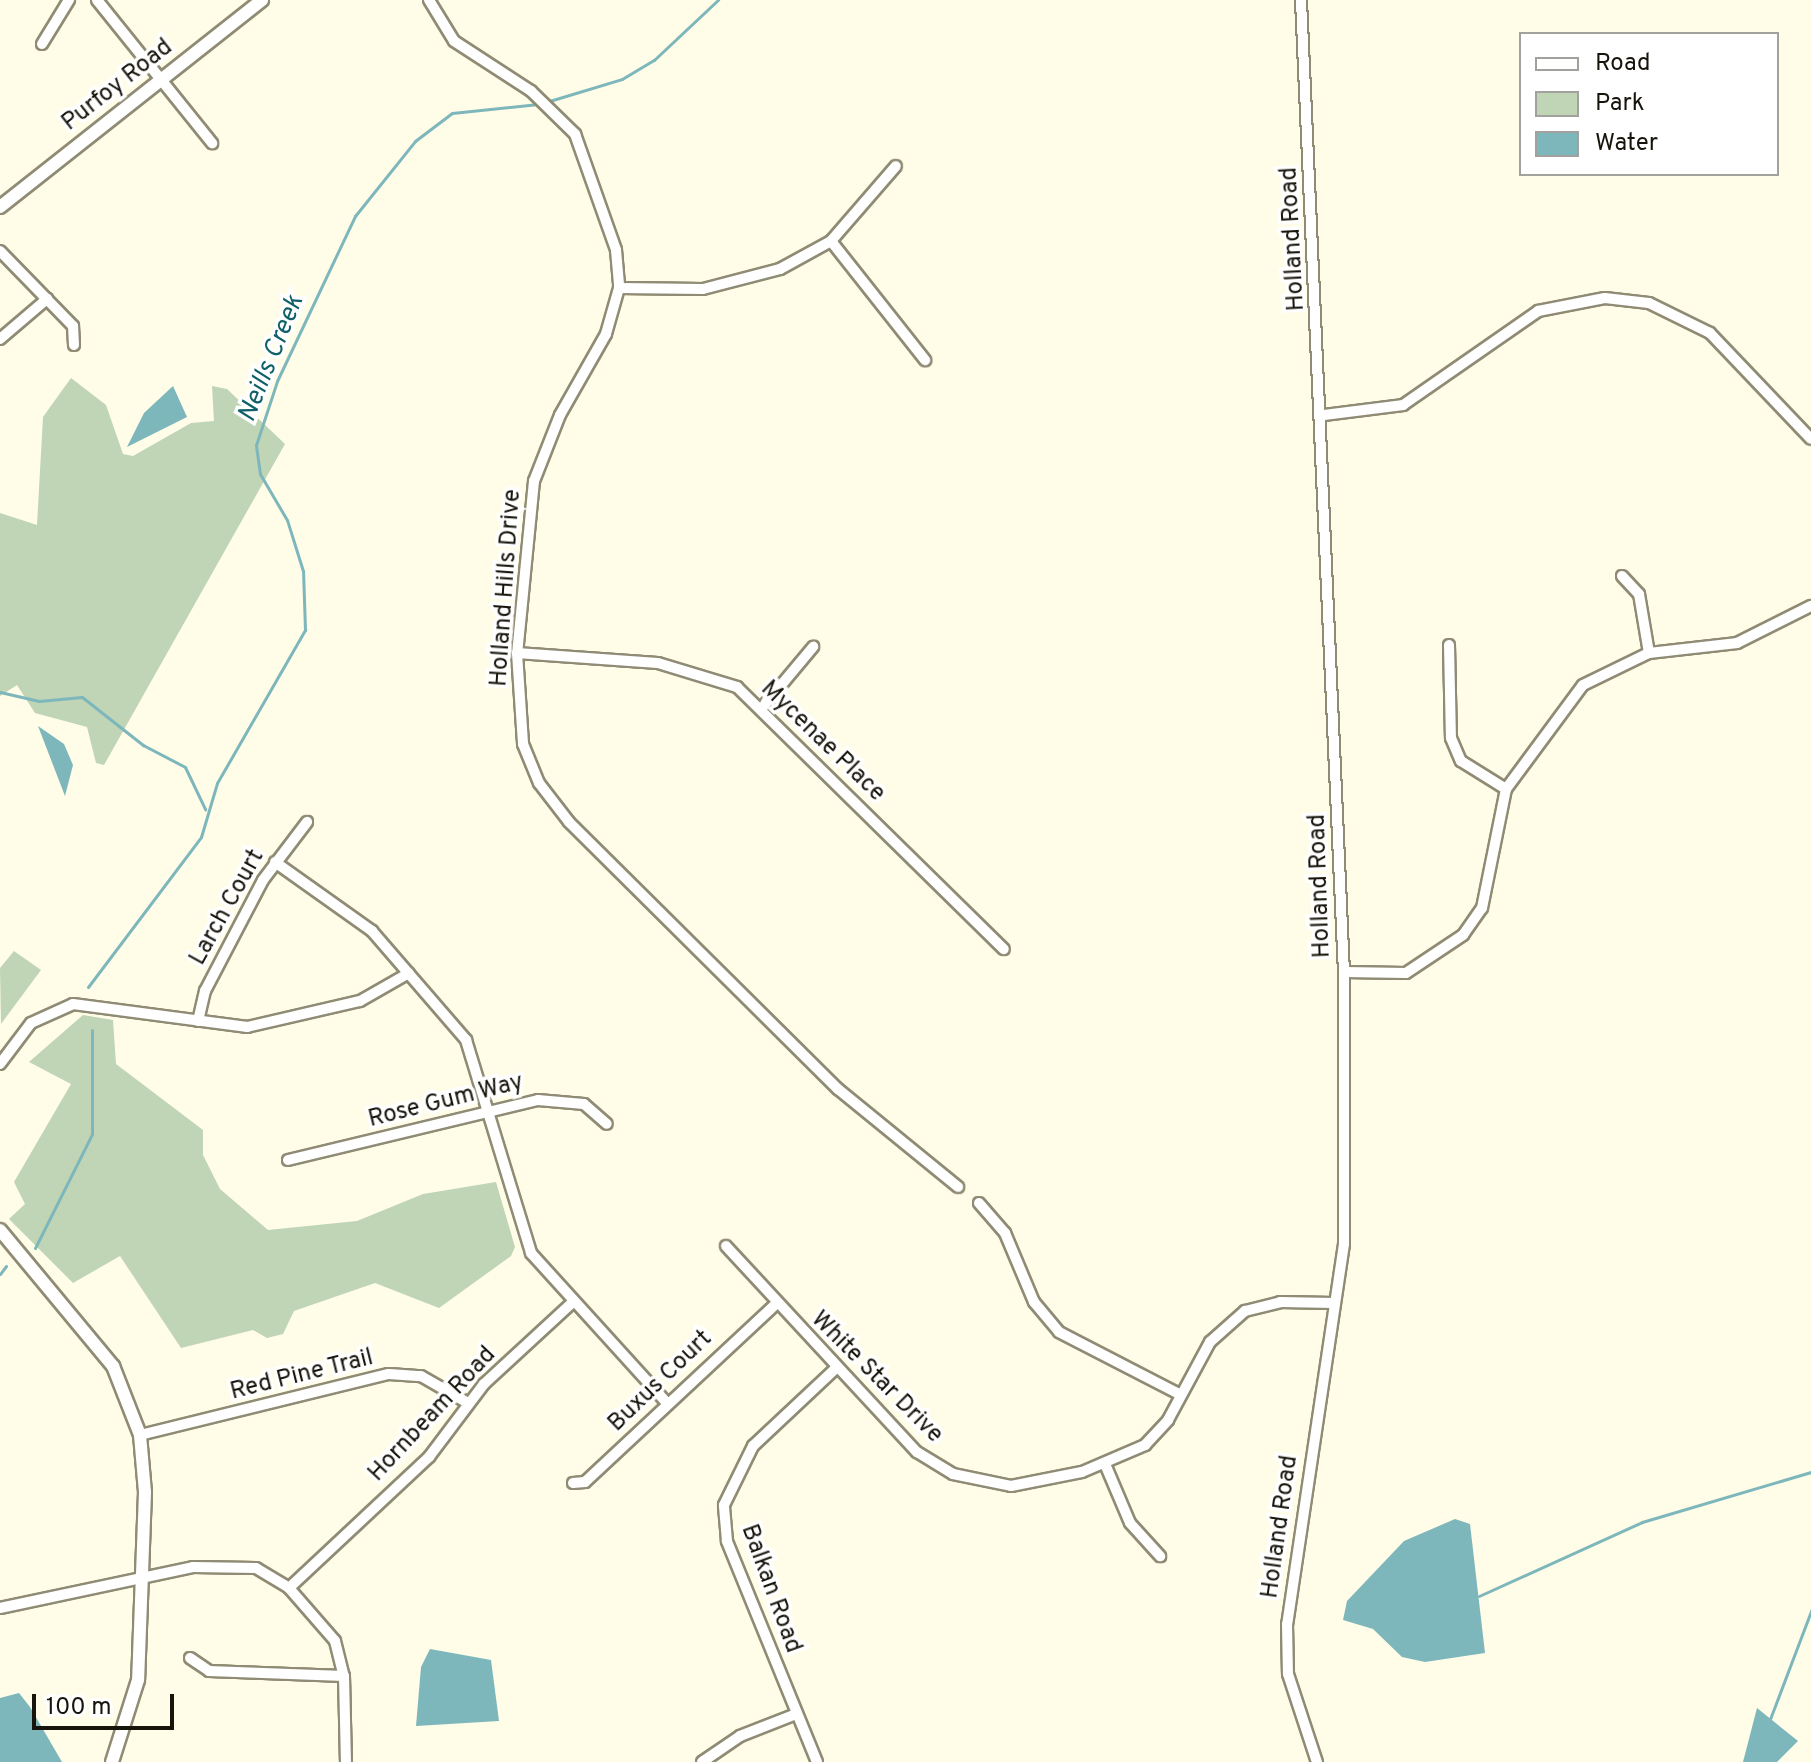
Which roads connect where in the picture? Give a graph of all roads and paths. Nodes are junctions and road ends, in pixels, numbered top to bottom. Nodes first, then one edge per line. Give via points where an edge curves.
1 (69, 0) edge
2 (97, 0) edge
3 (262, 0) edge
4 (429, 0) edge
5 (1301, 0) edge
6 (42, 44) dead end
7 (164, 78) junction
8 (212, 143) dead end
9 (896, 166) dead end
10 (0, 207) edge
11 (831, 241) junction
12 (0, 251) edge
13 (619, 288) junction
14 (47, 299) junction
15 (0, 339) edge
16 (74, 345) dead end
17 (925, 360) dead end
18 (1324, 415) junction
19 (1811, 439) edge
20 (1622, 576) dead end
21 (1811, 606) edge
22 (1449, 645) dead end
23 (813, 647) dead end
24 (517, 653) junction
25 (1649, 653) junction
26 (762, 708) junction
27 (1506, 789) junction
28 (307, 822) dead end
29 (275, 862) junction
30 (1004, 949) dead end
31 (1344, 972) junction
32 (409, 973) junction
33 (198, 1021) junction
34 (0, 1064) edge
35 (490, 1110) junction
36 (607, 1124) dead end
37 (288, 1160) dead end
38 (958, 1187) dead end
39 (979, 1203) dead end
40 (0, 1230) edge
41 (726, 1246) dead end
42 (573, 1302) junction
43 (1334, 1303) junction
44 (776, 1304) junction
45 (835, 1369) junction
46 (1181, 1395) junction
47 (468, 1403) junction
48 (668, 1404) junction
49 (140, 1435) junction
50 (1105, 1464) junction
51 (573, 1483) dead end
52 (1160, 1556) dead end
53 (143, 1579) junction
54 (289, 1588) junction
55 (0, 1608) edge
56 (190, 1658) dead end
57 (344, 1676) junction
58 (796, 1714) junction
59 (112, 1762) edge
60 (346, 1762) edge
61 (702, 1762) edge
62 (817, 1762) edge
63 (1317, 1762) edge

1 - 6 street
2 - 7 street
3 - 7 street, Purfoy Road
4 - 13 street, Holland Hills Drive via 454,41 531,91 575,134 606,211
5 - 18 street, Holland Road
7 - 8 street
7 - 10 street, Purfoy Road
9 - 11 street
11 - 13 street via 741,283
11 - 17 street
12 - 14 street
13 - 24 street, Holland Hills Drive via 606,334 560,415 534,481
14 - 15 street
14 - 16 street via 73,326
18 - 19 street via 1403,405 1538,311 1605,298 1649,303 1710,333
18 - 31 street, Holland Road
20 - 25 street via 1639,594
21 - 25 street via 1715,650
22 - 27 street via 1451,738 1461,761
23 - 26 street
24 - 26 street, Mycenae Place via 682,668 737,687
24 - 38 street, Holland Hills Drive via 523,744 569,822 838,1089
25 - 27 street via 1583,685
26 - 30 street, Mycenae Place
27 - 31 street via 1482,908 1463,935 1406,973
28 - 29 street, Larch Court
29 - 32 street via 360,920
29 - 33 street, Larch Court via 205,991
31 - 43 street, Holland Road via 1344,1244
32 - 33 street via 379,995 264,1025
32 - 35 street via 466,1040
33 - 34 street via 73,1004 31,1023
35 - 36 street, Rose Gum Way via 561,1098 584,1104
35 - 37 street, Rose Gum Way
35 - 42 street via 531,1253
39 - 46 street via 1005,1233 1034,1302 1059,1332
40 - 49 street via 113,1366
41 - 44 street, White Star Drive
42 - 47 street, Hornbeam Road
42 - 48 street
43 - 46 street, White Star Drive via 1280,1302 1235,1317 1210,1342
43 - 63 street, Holland Road via 1287,1624 1288,1674
44 - 45 street, White Star Drive
44 - 48 street, Buxus Court
45 - 50 street, White Star Drive via 917,1452 953,1474 1011,1486
45 - 58 street, Balkan Road via 753,1446 724,1505 727,1541
46 - 50 street, White Star Drive via 1156,1434
47 - 49 street, Red Pine Trail via 421,1376 389,1374
47 - 54 street, Hornbeam Road via 429,1457
48 - 51 street, Buxus Court via 585,1482
49 - 53 street
50 - 52 street via 1130,1523
53 - 54 street via 240,1563
53 - 55 street
53 - 59 street via 138,1680
54 - 57 street via 335,1641
56 - 57 street via 209,1671
57 - 60 street
58 - 61 street via 740,1736
58 - 62 street, Balkan Road

